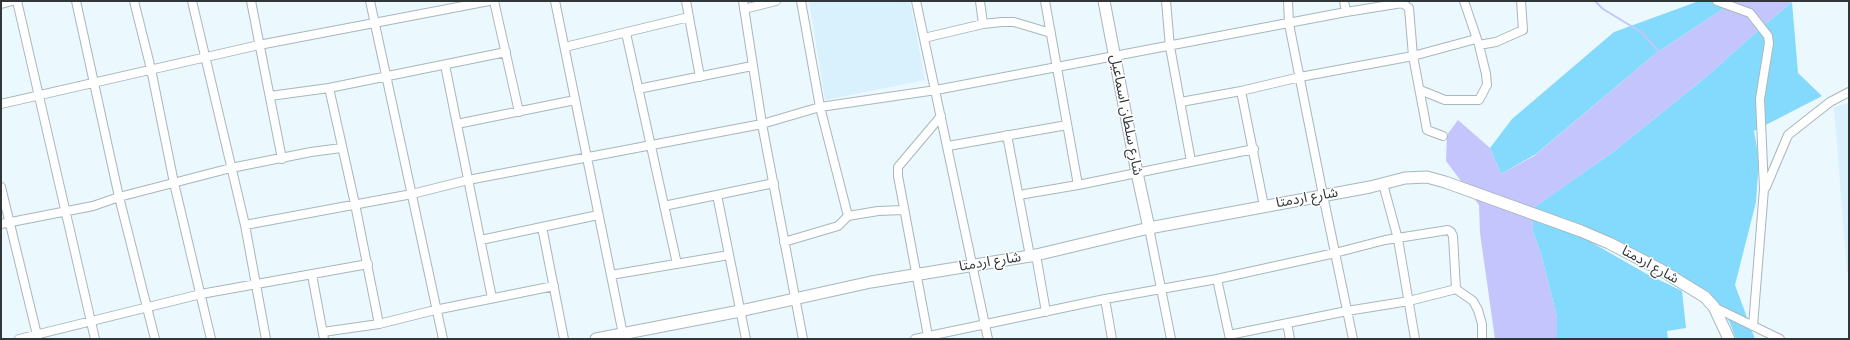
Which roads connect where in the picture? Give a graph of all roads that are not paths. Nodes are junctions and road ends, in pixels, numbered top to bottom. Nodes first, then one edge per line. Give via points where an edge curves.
1 (12, 1) edge
2 (17, 1) edge
3 (76, 1) edge
4 (134, 1) edge
5 (192, 1) edge
6 (251, 1) edge
7 (370, 1) edge
8 (489, 1) edge
9 (494, 1) edge
10 (555, 1) edge
11 (686, 1) edge
12 (776, 1) edge
13 (801, 1) edge
14 (916, 1) edge
15 (980, 1) edge
16 (1045, 1) edge
17 (1104, 1) edge
18 (1166, 1) edge
19 (1288, 1) edge
20 (1344, 1) edge
21 (1464, 1) edge
22 (1521, 1) edge
23 (1717, 1) edge
24 (1, 4) edge
25 (1381, 4) edge
26 (743, 5) edge
27 (1346, 12) junction
28 (689, 17) junction
29 (374, 22) junction
30 (984, 24) junction
31 (1289, 24) junction
32 (626, 33) junction
33 (1051, 33) junction
34 (924, 38) junction
35 (1478, 42) junction
36 (259, 45) junction
37 (565, 47) junction
38 (1170, 47) junction
39 (506, 52) junction
40 (1115, 56) junction
41 (1413, 56) junction
42 (204, 58) junction
43 (445, 65) junction
44 (752, 66) junction
45 (1057, 67) junction
46 (151, 69) junction
47 (386, 77) junction
48 (700, 77) junction
49 (1300, 77) junction
50 (94, 82) junction
51 (328, 88) junction
52 (638, 89) junction
53 (936, 90) junction
54 (1420, 90) junction
55 (1241, 92) junction
56 (1849, 92) edge
57 (39, 95) junction
58 (270, 96) junction
59 (575, 100) junction
60 (1181, 102) junction
61 (1, 104) edge
62 (820, 107) junction
63 (519, 112) junction
64 (941, 116) junction
65 (457, 124) junction
66 (762, 124) junction
67 (1067, 125) junction
68 (1007, 135) junction
69 (1443, 136) dead end
70 (651, 145) junction
71 (948, 146) junction
72 (341, 148) junction
73 (1254, 149) junction
74 (587, 158) junction
75 (282, 159) junction
76 (1191, 162) junction
77 (231, 168) junction
78 (1137, 173) junction
79 (468, 180) junction
80 (174, 183) junction
81 (774, 183) junction
82 (1383, 184) junction
83 (1078, 185) junction
84 (1, 187) edge
85 (1764, 189) junction
86 (412, 194) junction
87 (717, 195) junction
88 (1018, 195) junction
89 (1323, 195) junction
90 (119, 196) junction
91 (355, 204) junction
92 (664, 206) junction
93 (1264, 206) junction
94 (903, 210) junction
95 (64, 213) junction
96 (598, 215) junction
97 (848, 216) junction
98 (10, 222) junction
99 (1, 224) edge
100 (245, 225) junction
101 (542, 227) junction
102 (1149, 228) junction
103 (1398, 239) junction
104 (481, 240) junction
105 (784, 242) junction
106 (1336, 253) junction
107 (729, 255) junction
108 (1033, 255) junction
109 (368, 264) junction
110 (677, 264) junction
111 (972, 265) junction
112 (915, 274) junction
113 (312, 275) junction
114 (611, 275) junction
115 (1217, 279) junction
116 (256, 285) junction
117 (554, 286) junction
118 (1456, 289) junction
119 (1162, 290) junction
120 (201, 294) junction
121 (492, 298) junction
122 (795, 298) junction
123 (1105, 299) junction
124 (1409, 301) junction
125 (1714, 307) junction
126 (148, 309) junction
127 (436, 310) junction
128 (740, 311) junction
129 (1347, 311) junction
130 (1046, 312) junction
131 (91, 320) junction
132 (1287, 323) junction
133 (379, 324) junction
134 (985, 325) junction
135 (1752, 326) junction
136 (324, 335) edge
137 (928, 336) junction
138 (38, 337) edge
139 (623, 337) edge
140 (1229, 337) edge
141 (19, 339) edge
142 (95, 339) edge
143 (155, 339) edge
144 (211, 339) edge
145 (266, 339) edge
146 (443, 339) edge
147 (564, 339) edge
148 (596, 339) edge
149 (746, 339) edge
150 (803, 339) edge
151 (917, 339) edge
152 (988, 339) edge
153 (1112, 339) edge
154 (1171, 339) edge
155 (1290, 339) edge
156 (1353, 339) edge
157 (1415, 339) edge
158 (1482, 339) edge
159 (1729, 339) edge
160 (1780, 339) edge

1 - 24 street
2 - 57 street
3 - 50 street
4 - 46 street
5 - 42 street
6 - 36 street
7 - 29 street
8 - 29 street
9 - 39 street
10 - 37 street
11 - 28 street
12 - 26 street
13 - 62 street
14 - 34 street
15 - 30 street
16 - 33 street
17 - 40 main road, شارع سلطان اسماعيل
18 - 38 street
19 - 31 street
20 - 27 street
21 - 35 street
22 - 35 street via 1523,30 1496,42
23 - 85 street via 1750,13 1768,36 1760,99
25 - 27 street
25 - 41 street via 1402,3 1409,8
26 - 44 street
27 - 31 street
28 - 32 street
28 - 48 street
29 - 36 street
29 - 47 street
30 - 33 street via 1014,22
30 - 34 street
31 - 38 street
31 - 49 street
32 - 37 street
32 - 52 street
33 - 45 street
34 - 53 street
35 - 41 street
35 - 54 street via 1487,85 1479,100 1445,100
36 - 42 street
36 - 58 street
37 - 59 street
38 - 40 street
38 - 60 street
39 - 43 street
39 - 63 street
40 - 45 street
40 - 78 main road, شارع سلطان اسماعيل
41 - 49 street
41 - 54 street
42 - 46 street
42 - 77 street
43 - 47 street
43 - 65 street
44 - 48 street
44 - 66 street
45 - 53 street
45 - 67 street
46 - 50 street
46 - 80 street
47 - 51 street
47 - 86 street
48 - 52 street
49 - 55 street
49 - 89 street
50 - 57 street
50 - 90 street
51 - 58 street
51 - 72 street
52 - 70 street
53 - 62 street
53 - 64 street
54 - 69 street via 1427,130
55 - 60 street
55 - 73 street
56 - 85 street via 1830,102 1788,135
57 - 61 street
57 - 95 street
58 - 75 street
59 - 63 street
59 - 74 street
60 - 76 street
62 - 66 street
62 - 97 street
63 - 65 street
64 - 71 street
64 - 94 street via 898,166
65 - 79 street
66 - 70 street
66 - 81 street
67 - 68 street
67 - 83 street
68 - 71 street
68 - 88 street
70 - 74 street
70 - 92 street
71 - 111 street
72 - 75 street
72 - 91 street
73 - 76 street
73 - 93 street
74 - 79 street
74 - 96 street
75 - 77 street
76 - 78 street
77 - 80 street
77 - 100 street
78 - 83 street
78 - 102 main road, شارع سلطان اسماعيل
79 - 86 street
79 - 104 street
80 - 90 street
80 - 120 street
81 - 87 street
81 - 105 street
82 - 89 main road, شارع اردمتا
82 - 103 street
82 - 125 main road, شارع اردمتا via 1405,178 1427,177 1547,219 1609,243 1661,270 1705,297
83 - 88 street
84 - 98 street
85 - 135 street
86 - 91 street
86 - 127 street
87 - 92 street
87 - 107 street
88 - 108 street
89 - 93 main road, شارع اردمتا
89 - 106 street
90 - 95 street
90 - 126 street
91 - 100 street
91 - 109 street
92 - 110 street
93 - 102 main road, شارع اردمتا
94 - 97 street
94 - 112 street
95 - 98 street
95 - 131 street
96 - 101 street
96 - 114 street
97 - 105 street via 838,226
98 - 99 street
98 - 138 street
100 - 116 street
101 - 104 street
101 - 117 street
102 - 108 main road, شارع اردمتا
102 - 119 street
103 - 106 street
103 - 118 street via 1446,230 1451,232
103 - 124 street
104 - 121 street
105 - 122 street
106 - 115 street
106 - 129 street
107 - 110 street
107 - 128 street
108 - 111 main road, شارع اردمتا
108 - 130 street
109 - 113 street
109 - 133 street
110 - 114 street
111 - 112 main road, شارع اردمتا
111 - 134 street
112 - 122 main road, شارع اردمتا
112 - 137 street
113 - 116 street
113 - 136 street
114 - 139 street
115 - 119 street
115 - 140 street
116 - 120 street
116 - 145 street
117 - 121 street
117 - 147 street
118 - 124 street
118 - 158 street via 1473,301 1478,310 1482,324
119 - 123 street
119 - 154 street
120 - 126 street
120 - 144 street
121 - 127 street
122 - 128 main road, شارع اردمتا
122 - 150 street
123 - 130 street
123 - 153 street
124 - 129 street
124 - 157 street
125 - 135 street
125 - 159 main road, شارع اردمتا
126 - 131 street
126 - 143 street
127 - 133 street
127 - 146 street
128 - 139 main road, شارع اردمتا
128 - 149 street
129 - 132 street
129 - 156 street
130 - 134 street
131 - 138 street
131 - 142 street
132 - 140 street
132 - 155 street
133 - 136 street
134 - 137 street
134 - 152 street
135 - 160 street
137 - 151 street
138 - 141 street
139 - 148 main road, شارع اردمتا

